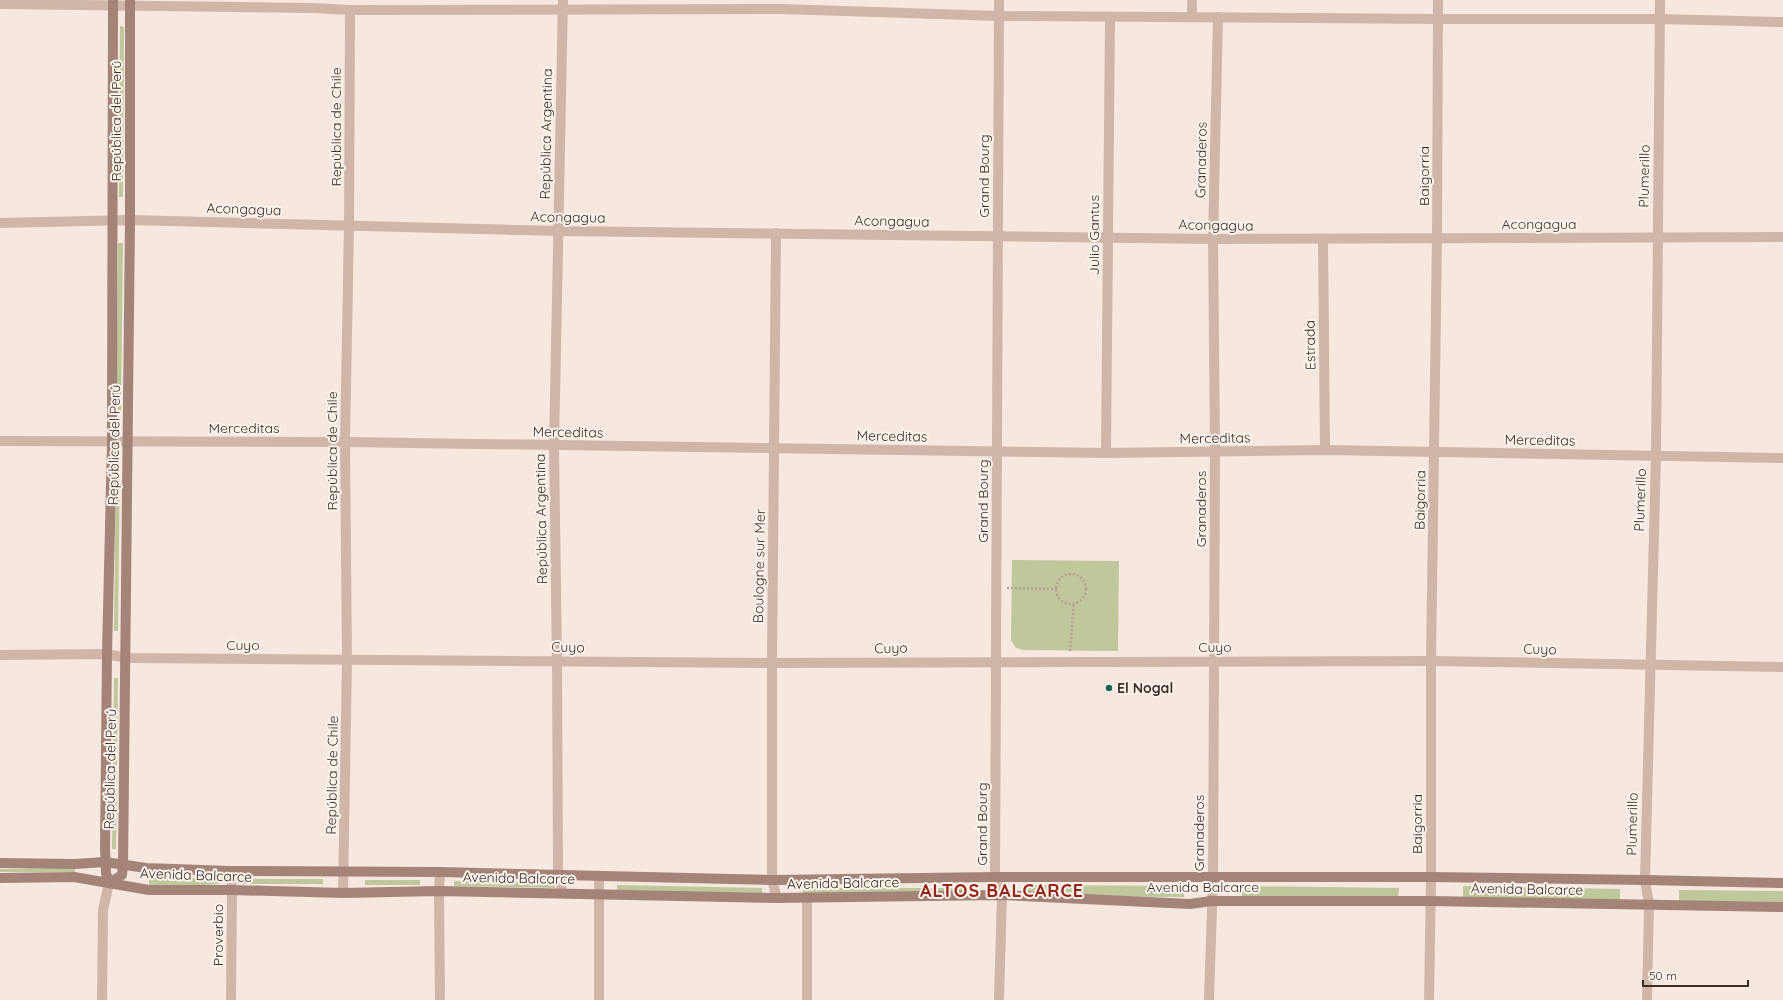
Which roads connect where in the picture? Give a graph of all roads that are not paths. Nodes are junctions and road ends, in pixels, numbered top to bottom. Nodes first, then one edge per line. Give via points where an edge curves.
1 (999, 0) edge
2 (1192, 0) edge
3 (1438, 0) edge
4 (1660, 0) edge
5 (113, 2) edge
6 (130, 2) edge
7 (0, 4) edge
8 (312, 4) edge
9 (781, 4) edge
10 (563, 5) edge
11 (350, 10) junction
12 (999, 16) junction
13 (1110, 17) junction
14 (1192, 17) junction
15 (1218, 17) junction
16 (1438, 19) junction
17 (1660, 19) junction
18 (1783, 22) edge
19 (112, 220) junction
20 (130, 220) junction
21 (0, 223) edge
22 (349, 226) junction
23 (558, 231) junction
24 (776, 233) junction
25 (998, 236) junction
26 (1108, 237) junction
27 (1783, 237) edge
28 (1437, 238) junction
29 (1658, 238) junction
30 (1213, 239) junction
31 (1323, 240) junction
32 (0, 441) edge
33 (128, 441) junction
34 (112, 442) junction
35 (345, 442) junction
36 (554, 446) junction
37 (774, 448) junction
38 (1325, 450) junction
39 (998, 452) junction
40 (1215, 452) junction
41 (1435, 452) junction
42 (1106, 453) junction
43 (1656, 456) junction
44 (1783, 458) edge
45 (107, 654) junction
46 (0, 655) edge
47 (126, 658) junction
48 (347, 660) junction
49 (557, 660) junction
50 (997, 661) junction
51 (1214, 661) junction
52 (1431, 661) junction
53 (772, 663) junction
54 (1649, 666) junction
55 (1783, 667) edge
56 (105, 862) junction
57 (0, 863) edge
58 (123, 864) junction
59 (230, 871) junction
60 (344, 872) junction
61 (440, 872) junction
62 (558, 875) junction
63 (599, 876) junction
64 (996, 877) junction
65 (1431, 877) junction
66 (0, 878) edge
67 (1212, 878) junction
68 (772, 880) junction
69 (1645, 880) junction
70 (109, 883) junction
71 (1783, 883) edge
72 (232, 890) junction
73 (438, 891) junction
74 (343, 893) junction
75 (563, 893) junction
76 (600, 894) junction
77 (1002, 895) junction
78 (777, 898) junction
79 (807, 898) junction
80 (1211, 901) junction
81 (1430, 901) junction
82 (1649, 904) junction
83 (1783, 906) edge
84 (102, 1000) edge
85 (231, 1000) edge
86 (440, 1000) edge
87 (599, 1000) edge
88 (807, 1000) edge
89 (999, 1000) edge
90 (1208, 1000) edge
91 (1429, 1000) edge
92 (1647, 1000) edge

1 - 12 street, Grand Bourg
2 - 14 street
3 - 16 street, Baigorria
4 - 17 street, Plumerillo
5 - 6 street
5 - 7 street
5 - 19 main road, República del Perú
6 - 8 street
6 - 20 main road, República del Perú
8 - 11 street
9 - 10 street
9 - 12 street
10 - 11 street
10 - 23 street, República Argentina
11 - 22 street, República de Chile
12 - 13 street
12 - 25 street, Grand Bourg
13 - 14 street
13 - 26 street, Julio Gantus
14 - 15 street
15 - 16 street
15 - 30 street, Granaderos
16 - 17 street
16 - 28 street, Baigorria
17 - 18 street
17 - 29 street, Plumerillo
19 - 20 street, Acongagua
19 - 21 street, Acongagua
19 - 34 main road, República del Perú
20 - 22 street, Acongagua
20 - 33 main road, República del Perú
22 - 23 street, Acongagua
22 - 35 street, República de Chile
23 - 24 street, Acongagua
23 - 36 street, República Argentina
24 - 25 street, Acongagua
24 - 37 street, Boulogne sur Mer
25 - 26 street, Acongagua
25 - 39 street, Grand Bourg
26 - 30 street, Acongagua
26 - 42 street, Julio Gantus
27 - 29 street, Acongagua
28 - 29 street, Acongagua
28 - 31 street, Acongagua
28 - 41 street, Baigorria
29 - 43 street, Plumerillo
30 - 31 street, Acongagua
30 - 40 street, Granaderos
31 - 38 street, Estrada
32 - 34 street, Merceditas
33 - 34 street, Merceditas
33 - 35 street, Merceditas
33 - 47 main road, República del Perú
34 - 45 main road, República del Perú
35 - 36 street, Merceditas
35 - 48 street, República de Chile
36 - 37 street, Merceditas
36 - 49 street, República Argentina
37 - 39 street, Merceditas
37 - 53 street, Boulogne sur Mer
38 - 40 street, Merceditas
38 - 41 street, Merceditas
39 - 42 street, Merceditas
39 - 50 street, Grand Bourg
40 - 42 street, Merceditas
40 - 51 street, Granaderos
41 - 43 street, Merceditas
41 - 52 street, Baigorria
43 - 44 street, Merceditas
43 - 54 street, Plumerillo
45 - 46 street, Cuyo
45 - 47 street, Cuyo
45 - 56 main road, República del Perú
47 - 48 street, Cuyo
47 - 58 main road, República del Perú
48 - 49 street, Cuyo
48 - 60 street, República de Chile
49 - 53 street, Cuyo
49 - 62 street, República Argentina
50 - 51 street, Cuyo
50 - 53 street, Cuyo
50 - 64 street, Grand Bourg
51 - 52 street, Cuyo
51 - 67 street, Granaderos
52 - 54 street, Cuyo
52 - 65 street, Baigorria
53 - 68 street, Boulogne sur Mer
54 - 55 street, Cuyo
54 - 69 street, Plumerillo
56 - 57 main road, Avenida Balcarce
56 - 58 main road, Avenida Balcarce
56 - 70 main road, República del Perú
58 - 59 main road, Avenida Balcarce via 146,868
58 - 70 main road, República del Perú via 122,875
59 - 60 main road, Avenida Balcarce
59 - 72 street, Proverbio
60 - 61 main road, Avenida Balcarce
60 - 74 street, República de Chile
61 - 62 main road, Avenida Balcarce
61 - 73 street
62 - 63 main road, Avenida Balcarce
62 - 75 street, República Argentina
63 - 68 main road, Avenida Balcarce
63 - 76 street
64 - 67 main road, Avenida Balcarce
64 - 68 main road, Avenida Balcarce
64 - 77 street, Grand Bourg
65 - 67 main road, Avenida Balcarce
65 - 69 main road, Avenida Balcarce
65 - 81 street, Baigorria
66 - 70 main road, Avenida Balcarce via 74,877
67 - 80 street, Granaderos
68 - 78 street, Boulogne sur Mer
69 - 71 main road, Avenida Balcarce
69 - 82 street, Plumerillo
70 - 72 main road, Avenida Balcarce via 149,890
70 - 84 street, República del Perú via 103,910
72 - 74 main road, Avenida Balcarce
72 - 85 street, Proverbio
73 - 74 main road, Avenida Balcarce
73 - 75 main road, Avenida Balcarce
73 - 86 street
75 - 76 main road, Avenida Balcarce
76 - 78 main road, Avenida Balcarce
76 - 87 street
77 - 79 main road, Avenida Balcarce
77 - 80 main road, Avenida Balcarce via 1190,904
77 - 89 street, Grand Bourg
78 - 79 main road, Avenida Balcarce
79 - 88 street
80 - 81 main road, Avenida Balcarce
80 - 90 street, Granaderos
81 - 82 main road, Avenida Balcarce
81 - 91 street, Baigorria
82 - 83 main road, Avenida Balcarce
82 - 92 street, Plumerillo

